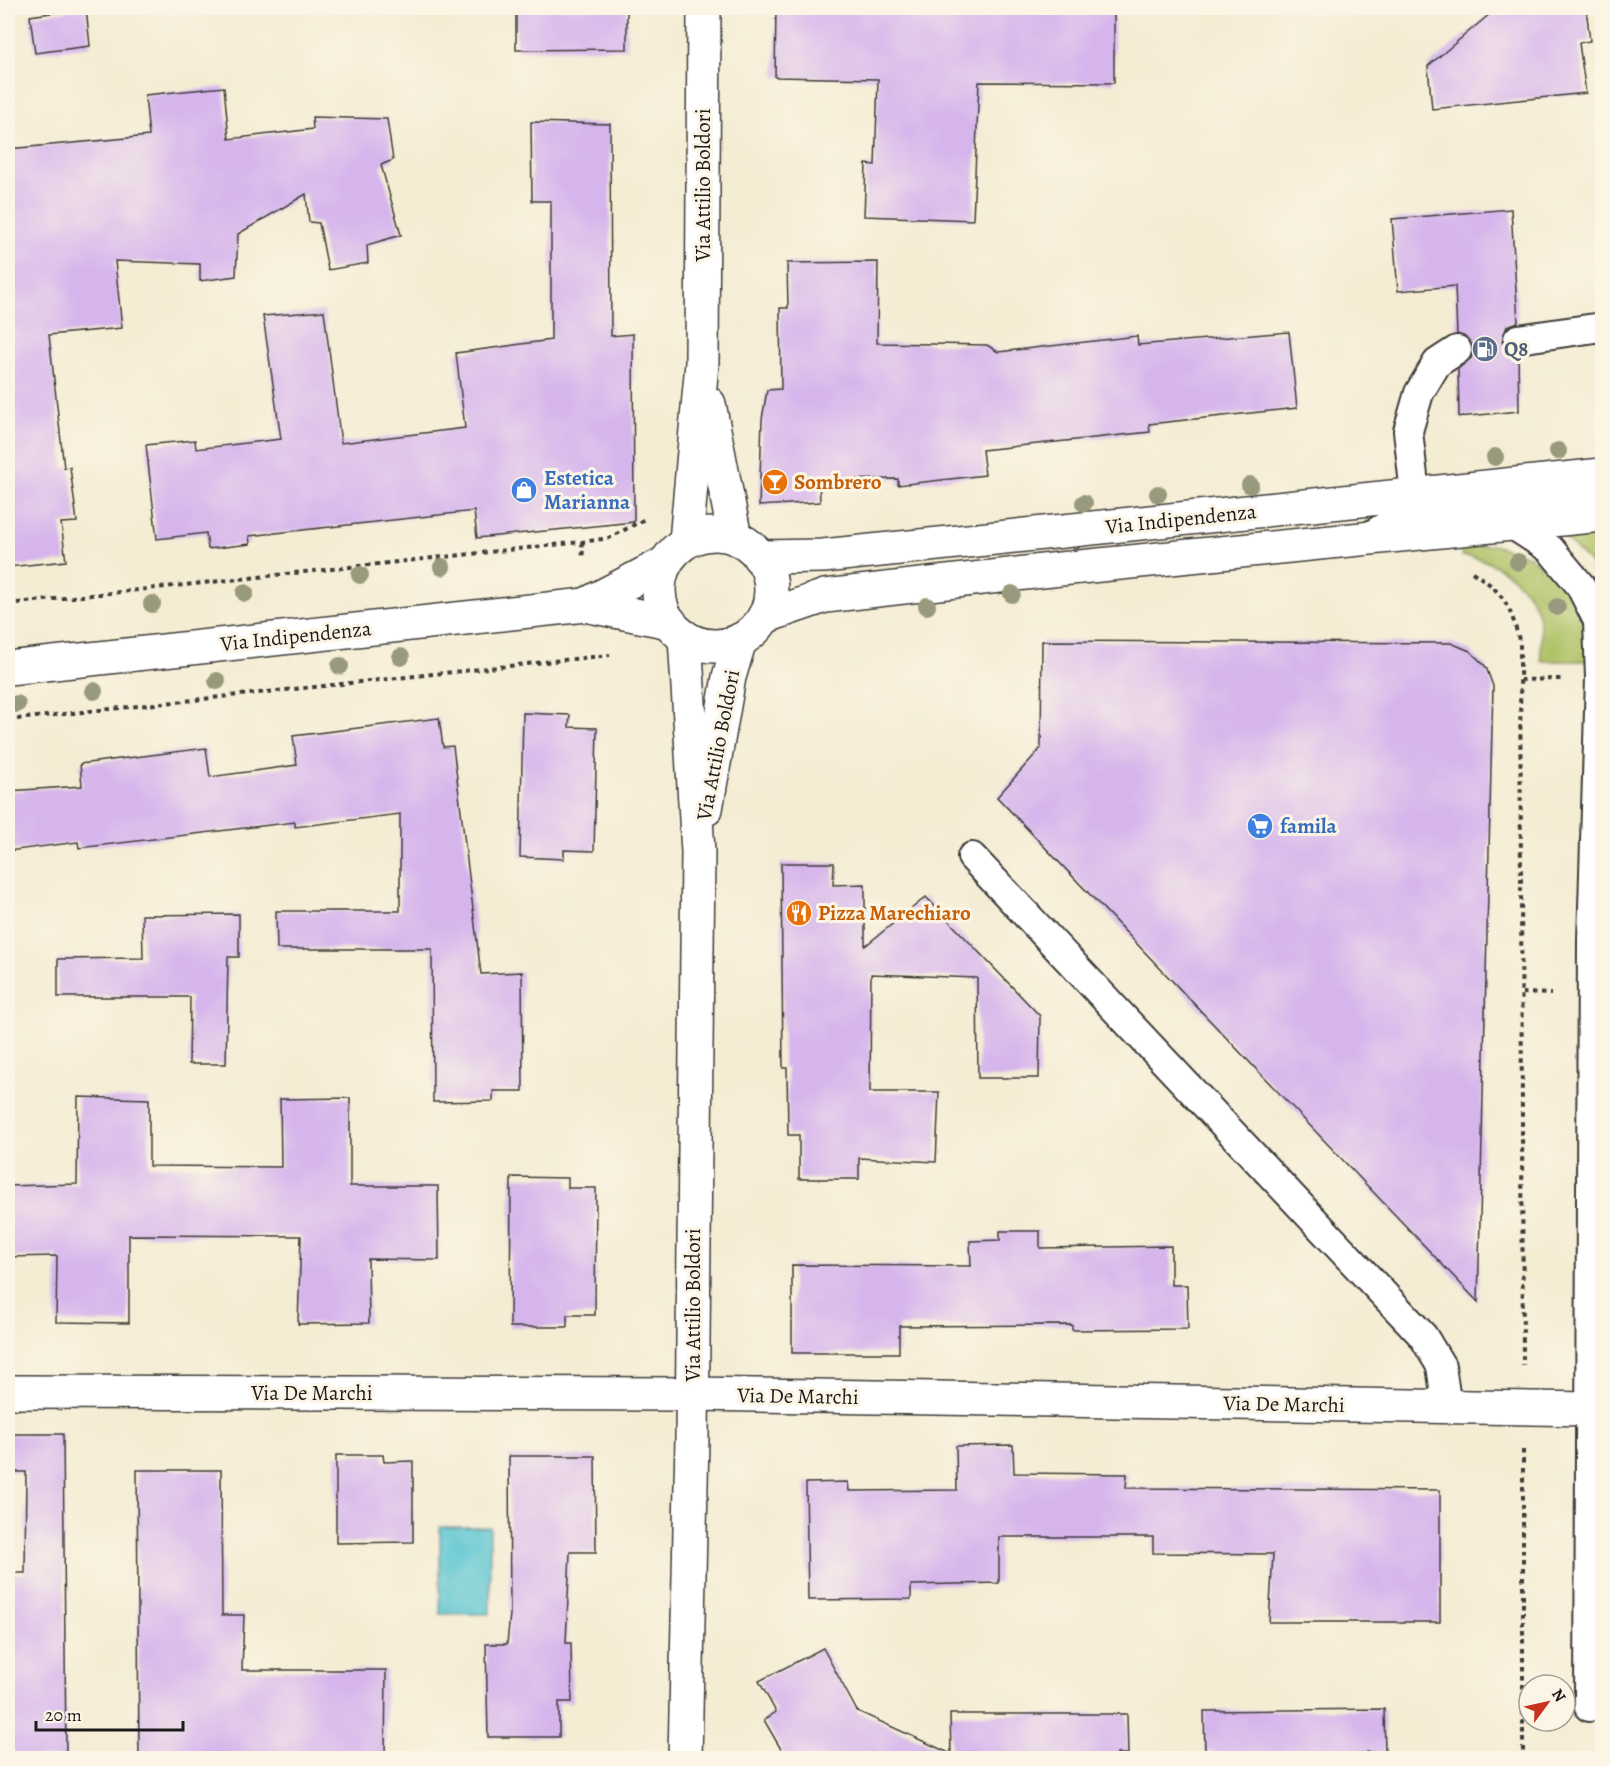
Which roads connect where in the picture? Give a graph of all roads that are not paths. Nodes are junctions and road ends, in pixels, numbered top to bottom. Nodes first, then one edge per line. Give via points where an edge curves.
1 (704, 8) edge
2 (1602, 327) edge
3 (1518, 339) dead end
4 (1457, 350) dead end
5 (702, 363) junction
6 (1602, 475) edge
7 (1602, 494) edge
8 (1425, 514) junction
9 (1602, 515) edge
10 (1513, 525) junction
11 (747, 548) junction
12 (676, 552) junction
13 (585, 605) junction
14 (764, 617) junction
15 (678, 629) junction
16 (740, 640) junction
17 (8, 668) edge
18 (698, 852) junction
19 (972, 857) dead end
20 (8, 1392) edge
21 (693, 1394) junction
22 (1447, 1407) junction
23 (1589, 1409) junction
24 (1589, 1707) dead end
25 (685, 1758) edge

1 - 5 street, Via Attilio Boldori
2 - 3 lane
4 - 8 lane via 1437,363 1419,393 1408,431
5 - 11 street, Via Attilio Boldori
5 - 12 street, Via Attilio Boldori
6 - 8 street, Via Indipendenza
7 - 8 lane
8 - 10 street, Via Indipendenza
8 - 11 street, Via Indipendenza via 823,556
8 - 14 street, Via Indipendenza via 1363,540 825,596
9 - 10 street, Via Indipendenza
10 - 23 lane via 1550,549 1580,585 1598,621
11 - 12 street via 719,534 702,535
11 - 14 street via 770,585
12 - 13 street, Via Indipendenza
12 - 15 street via 658,593 662,609
13 - 15 street, Via Indipendenza
13 - 17 street, Via Indipendenza
14 - 16 street
15 - 16 street via 706,645 722,646
15 - 18 street, Via Attilio Boldori
16 - 18 street, Via Attilio Boldori via 729,677
18 - 21 street, Via Attilio Boldori
19 - 22 lane via 1423,1336 1441,1366
20 - 21 street, Via De Marchi
21 - 22 street, Via De Marchi
21 - 25 street, Via Attilio Boldori
22 - 23 street, Via De Marchi
23 - 24 lane

